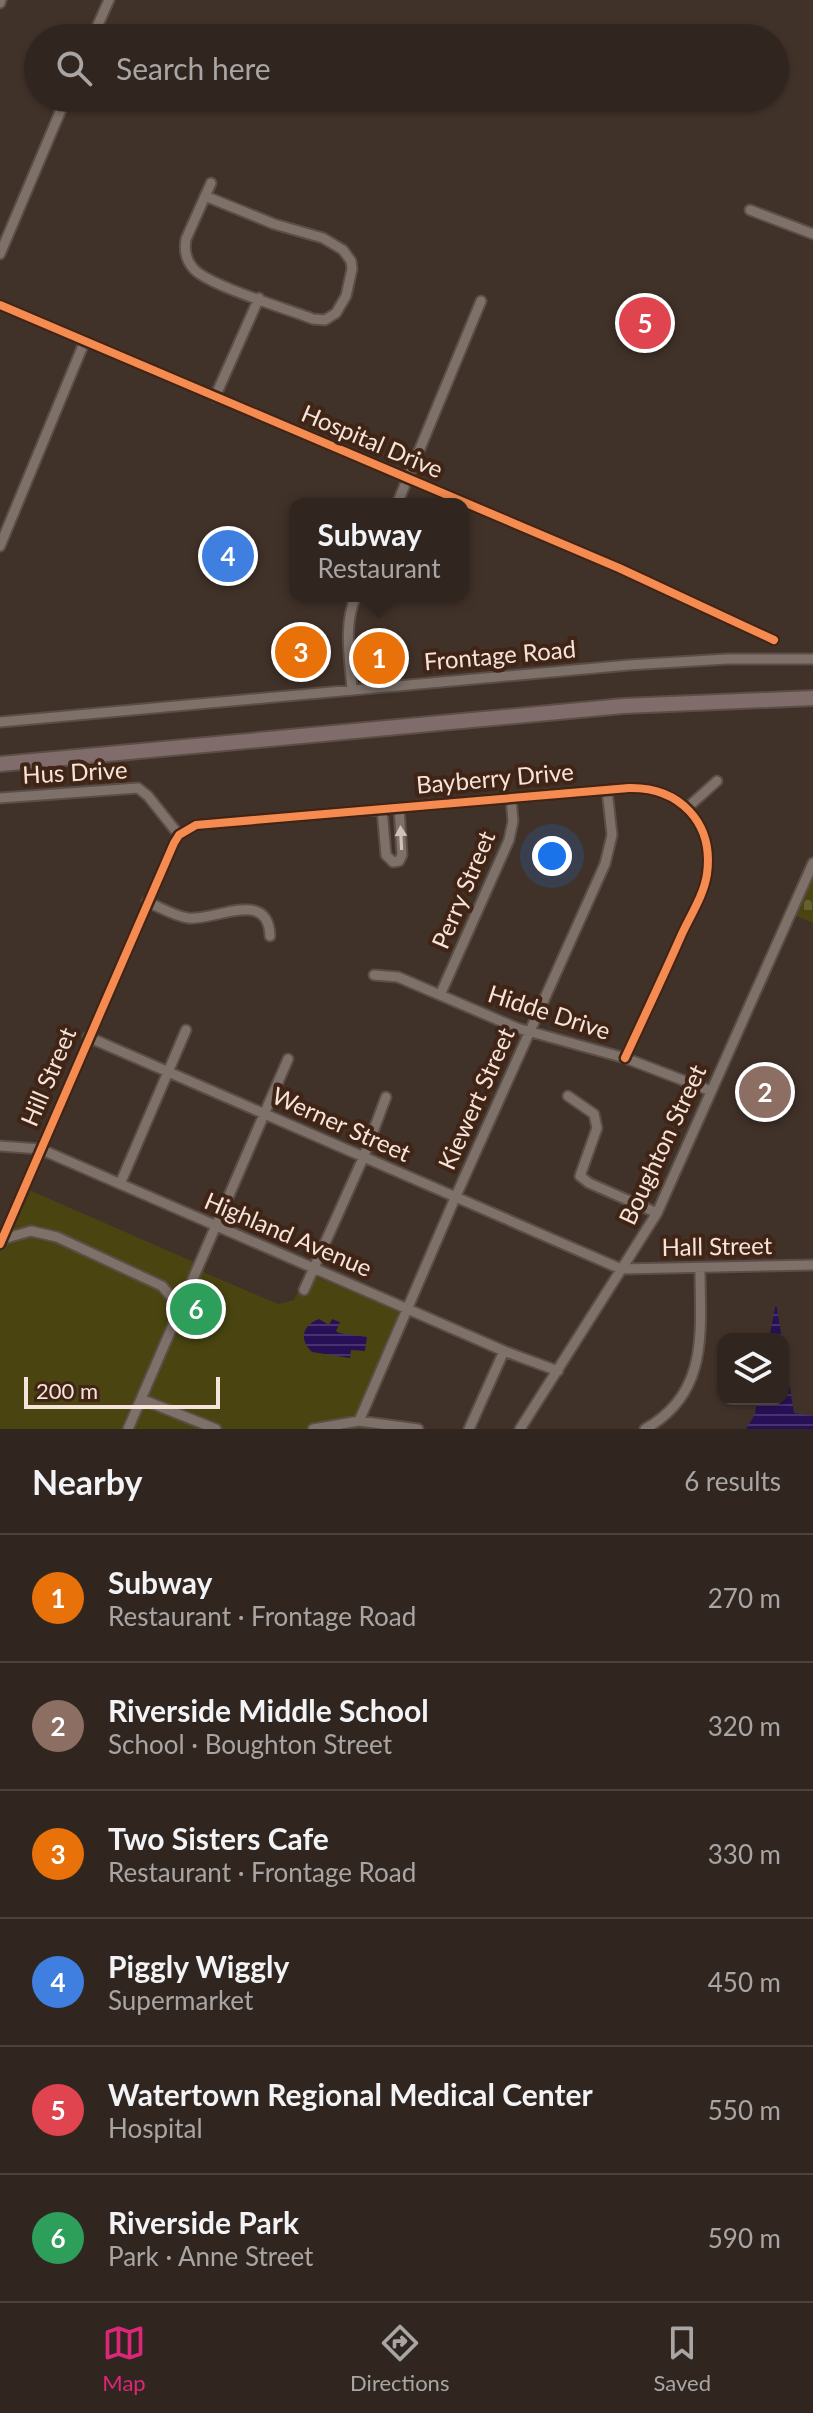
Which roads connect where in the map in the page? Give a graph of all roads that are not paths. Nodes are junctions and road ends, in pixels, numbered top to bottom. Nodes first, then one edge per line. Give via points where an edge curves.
1 (109, 0) edge
2 (98, 24) edge
3 (60, 112) edge
4 (211, 183) dead end
5 (205, 196) junction
6 (750, 210) dead end
7 (813, 234) edge
8 (0, 254) edge
9 (259, 298) junction
10 (481, 301) dead end
11 (0, 305) edge
12 (84, 343) junction
13 (215, 397) junction
14 (409, 478) junction
15 (400, 498) edge
16 (456, 498) edge
17 (469, 504) edge
18 (0, 546) edge
19 (354, 602) edge
20 (774, 640) dead end
21 (813, 659) edge
22 (352, 689) junction
23 (813, 698) edge
24 (0, 722) edge
25 (0, 764) edge
26 (717, 781) dead end
27 (607, 790) junction
28 (0, 798) edge
29 (511, 799) junction
30 (688, 807) junction
31 (399, 808) junction
32 (382, 809) junction
33 (179, 835) junction
34 (813, 863) edge
35 (147, 902) junction
36 (270, 936) dead end
37 (374, 975) dead end
38 (440, 995) junction
39 (186, 1030) dead end
40 (529, 1032) junction
41 (88, 1037) junction
42 (625, 1058) junction
43 (288, 1059) dead end
44 (169, 1072) junction
45 (711, 1091) junction
46 (568, 1096) dead end
47 (386, 1097) dead end
48 (265, 1113) junction
49 (0, 1146) edge
50 (40, 1149) junction
51 (364, 1156) junction
52 (120, 1184) junction
53 (455, 1198) junction
54 (657, 1213) junction
55 (216, 1226) junction
56 (1, 1242) edge
57 (813, 1265) edge
58 (314, 1267) junction
59 (700, 1268) junction
60 (621, 1269) junction
61 (304, 1290) dead end
62 (180, 1307) junction
63 (408, 1309) junction
64 (504, 1351) junction
65 (558, 1371) junction
66 (141, 1399) junction
67 (359, 1421) junction
68 (523, 1428) edge
69 (128, 1429) edge
70 (216, 1429) edge
71 (313, 1429) edge
72 (418, 1429) edge
73 (469, 1429) edge
74 (645, 1429) edge

1 - 2 street
3 - 8 street
4 - 5 street
5 - 9 street via 186,239 187,259 201,276
5 - 9 street via 323,238 351,261 346,296 325,320
6 - 7 street
9 - 13 street
10 - 14 street
11 - 12 street, Hospital Drive
12 - 13 street, Hospital Drive
12 - 18 street
13 - 14 street, Hospital Drive
14 - 15 street
14 - 16 street, Hospital Drive
17 - 20 street, Hospital Drive
19 - 22 street via 348,629
21 - 22 street, Frontage Road via 657,663
22 - 24 street, Frontage Road
23 - 25 highway via 608,707
26 - 30 street
27 - 29 street, Bayberry Drive
27 - 30 street, Bayberry Drive via 646,788
27 - 40 street, Kiewert Street via 609,851
28 - 33 street, Hus Drive via 138,788
29 - 31 street, Bayberry Drive
29 - 38 street, Perry Street via 509,840
30 - 42 street via 706,850 705,885
31 - 32 street, Bayberry Drive
32 -> 31 street via 386,855 393,862 402,855
32 - 33 street, Bayberry Drive via 211,822
33 - 35 street
34 - 45 street, Boughton Street
35 - 36 street via 190,918 254,910 269,922
35 - 41 street, Hill Street
37 - 38 street, Hidde Drive via 398,977
38 - 40 street, Hidde Drive
39 - 44 street
40 - 42 street, Hidde Drive
40 - 53 street, Kiewert Street
41 - 44 street, Werner Street
41 - 50 street, Hill Street
42 - 45 street, Hidde Drive
43 - 48 street
44 - 48 street, Werner Street
44 - 52 street
45 - 54 street, Boughton Street
46 - 54 street via 594,1114 597,1128 580,1176
47 - 51 street
48 - 51 street, Werner Street
48 - 55 street
49 - 50 street, Highland Avenue
50 - 52 street, Highland Avenue
50 - 56 street, Hill Street
51 - 53 street, Werner Street
51 - 58 street
52 - 55 street, Highland Avenue
53 - 60 street, Werner Street
53 - 63 street, Kiewert Street
54 - 60 street, Boughton Street
55 - 58 street, Highland Avenue
55 - 62 street
56 - 62 street via 31,1231 57,1237 162,1286
57 - 59 street, Hall Street
58 - 61 street
58 - 63 street, Highland Avenue
59 - 60 street, Hall Street
59 - 74 street via 699,1348 692,1380 665,1416
60 - 65 street, Boughton Street
62 - 66 street
63 - 64 street, Highland Avenue
63 - 67 street, Kiewert Street
64 - 65 street, Highland Avenue
64 - 73 street
65 - 68 street, Boughton Street
66 - 69 street
66 - 70 street
67 - 71 street
67 - 72 street

